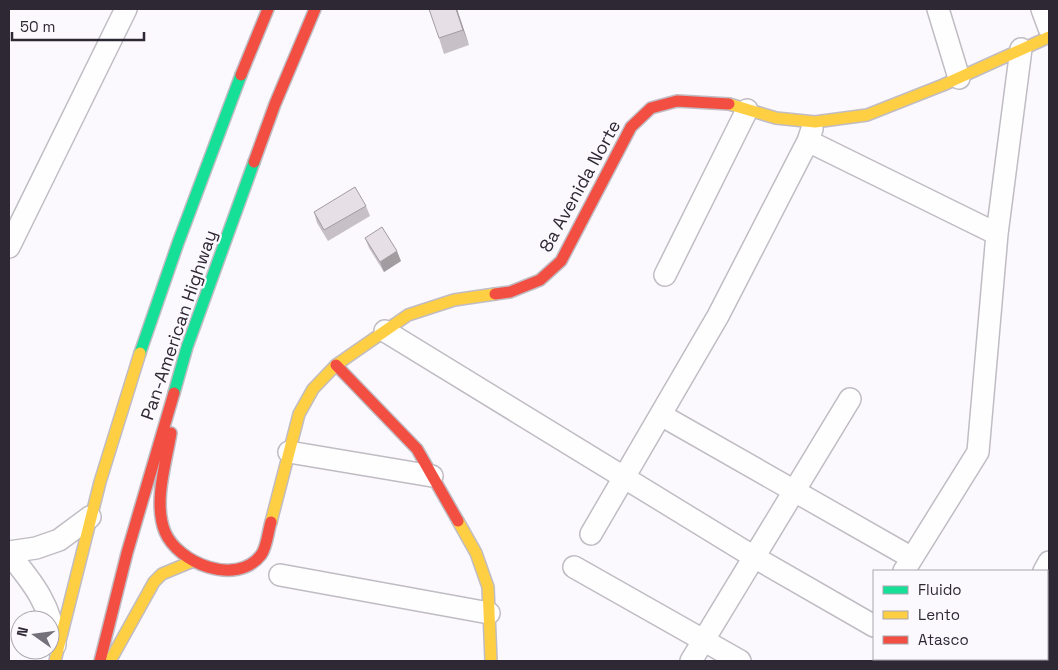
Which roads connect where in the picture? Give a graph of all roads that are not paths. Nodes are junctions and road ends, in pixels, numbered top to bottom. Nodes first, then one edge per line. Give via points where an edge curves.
1 (126, 9) edge
2 (268, 9) edge
3 (315, 9) edge
4 (938, 9) edge
5 (1042, 9) edge
6 (1049, 28) edge
7 (1049, 38) edge
8 (1020, 49) junction
9 (958, 78) junction
10 (747, 110) junction
11 (811, 131) junction
12 (997, 234) junction
13 (9, 247) edge
14 (665, 275) dead end
15 (385, 331) junction
16 (336, 365) junction
17 (180, 367) junction
18 (850, 399) dead end
19 (661, 415) junction
20 (289, 452) junction
21 (432, 476) junction
22 (624, 476) junction
23 (793, 491) junction
24 (90, 517) junction
25 (591, 534) dead end
26 (9, 553) edge
27 (754, 558) junction
28 (191, 562) junction
29 (908, 565) edge
30 (574, 567) dead end
31 (280, 575) dead end
32 (48, 610) edge
33 (489, 613) junction
34 (873, 623) edge
35 (703, 640) junction
36 (60, 642) edge
37 (100, 661) edge
38 (110, 661) edge
39 (491, 661) edge
40 (691, 661) edge
41 (740, 661) edge

1 - 13 street
2 - 24 main road, Pan-American Highway via 188,208 119,416
3 - 17 main road, Pan-American Highway via 275,104
4 - 9 street
5 - 6 street
7 - 8 main road, 8a Avenida Norte
8 - 9 main road, 8a Avenida Norte
8 - 12 street
9 - 11 main road, 8a Avenida Norte via 867,115
10 - 11 main road, 8a Avenida Norte
10 - 14 street
10 - 15 main road, 8a Avenida Norte via 728,104 677,102 651,108 631,127 561,261 540,280 510,292 454,300 408,315
11 - 12 street
11 - 19 street via 718,316
12 - 29 street via 978,452
15 - 16 main road, 8a Avenida Norte
15 - 22 street
16 - 20 main road, 8a Avenida Norte via 313,389 300,414
16 - 21 main road via 417,449
17 - 28 main road, 8a Avenida Norte via 160,514 168,540
17 - 37 main road, Pan-American Highway
18 - 23 street
19 - 22 street
19 - 23 street
20 - 21 street
20 - 28 main road, 8a Avenida Norte via 262,554 245,568 232,572
21 - 33 main road via 476,553 488,587
22 - 25 street
22 - 27 street
23 - 27 street
23 - 29 street
24 - 26 street via 60,540
24 - 36 main road, Pan-American Highway
26 - 32 street
27 - 34 street
27 - 35 street
28 - 38 main road via 162,574 154,582
30 - 35 street
31 - 33 street
33 - 39 main road
35 - 40 street
35 - 41 street

